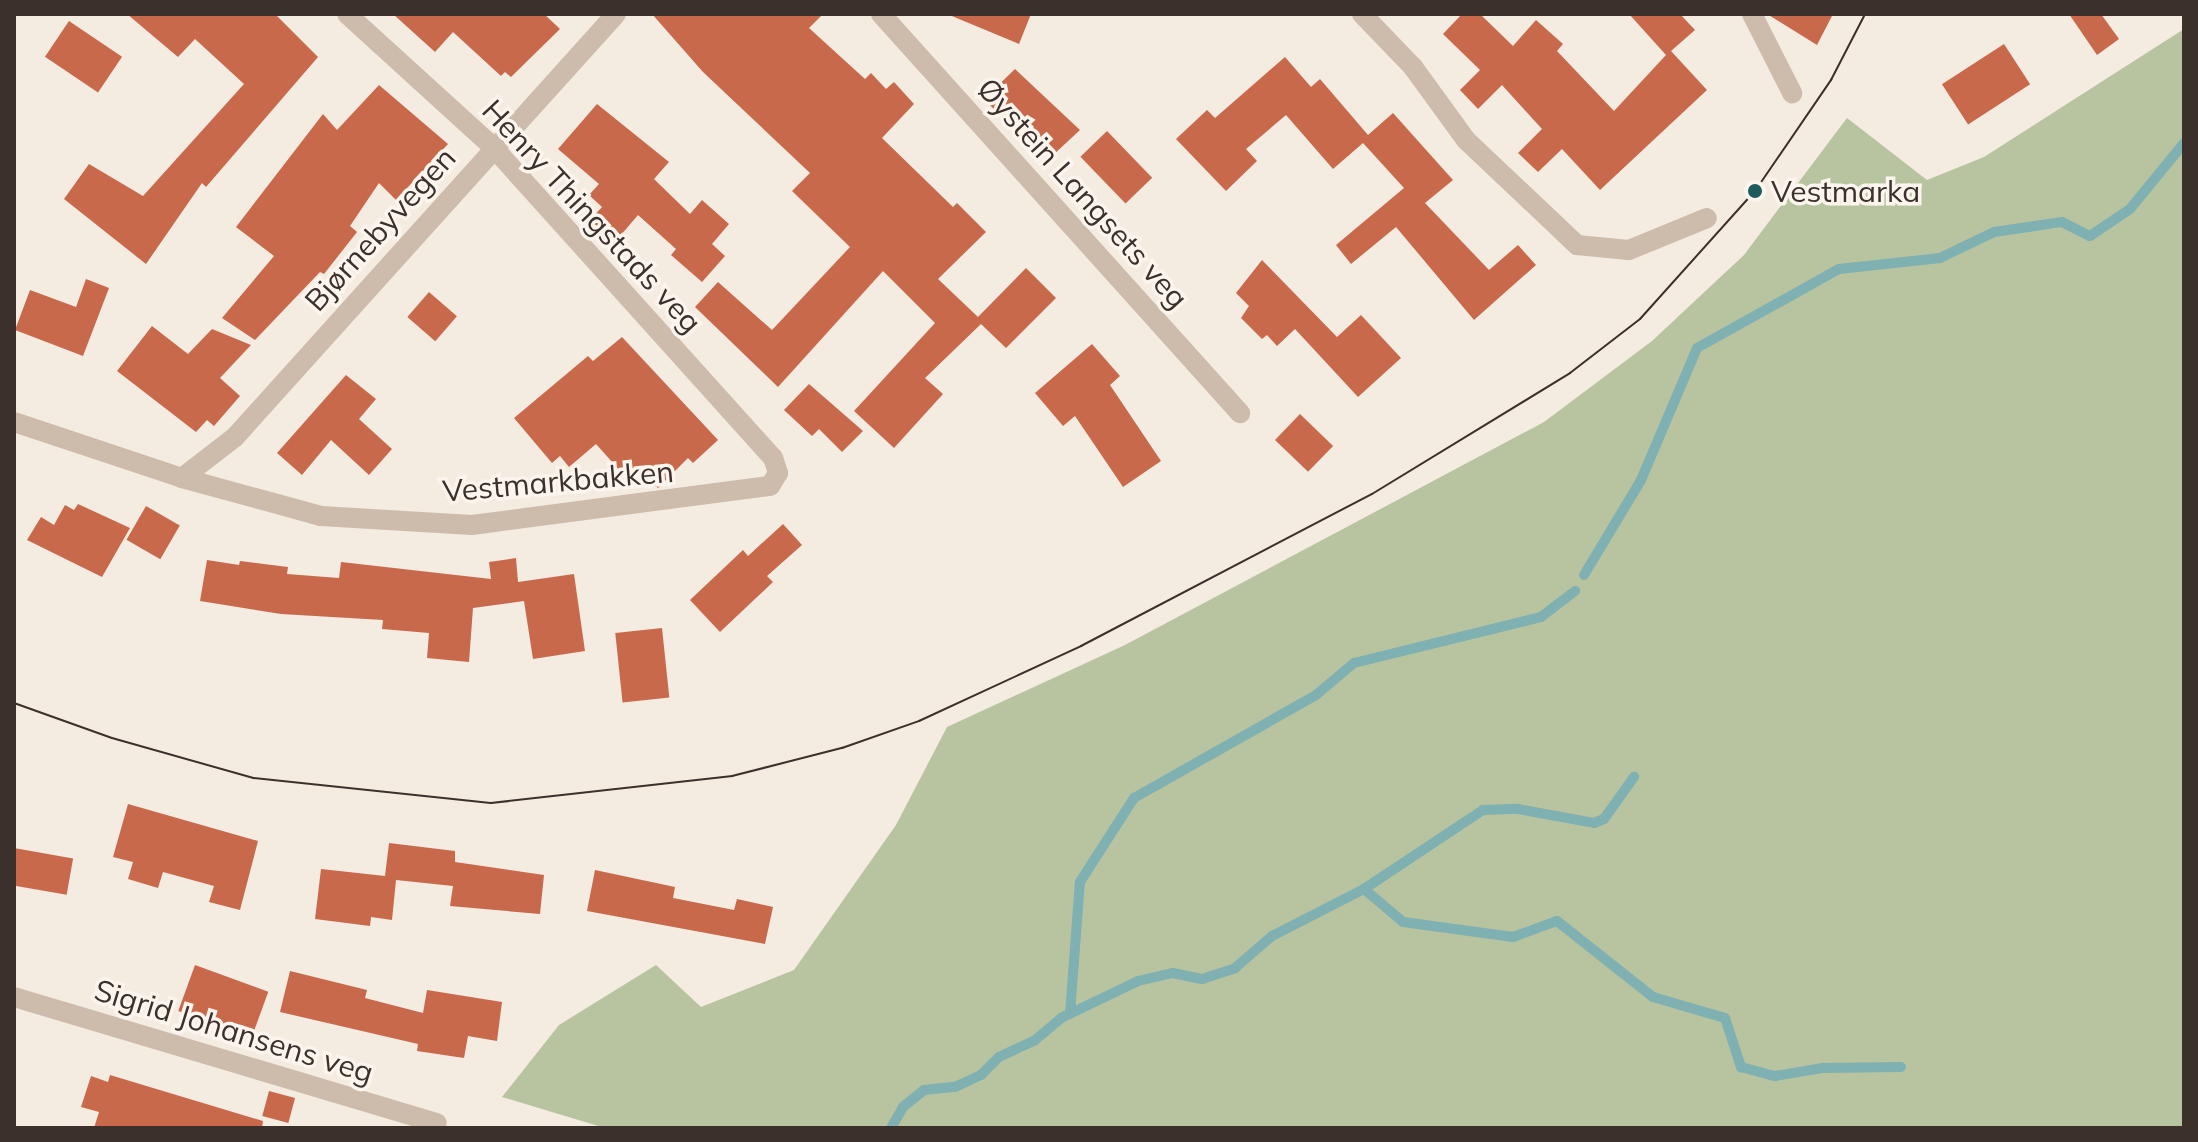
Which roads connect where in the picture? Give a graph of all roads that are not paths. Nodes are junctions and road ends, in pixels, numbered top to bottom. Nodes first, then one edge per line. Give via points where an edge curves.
1 (347, 14) edge
2 (616, 14) edge
3 (881, 14) edge
4 (1362, 14) edge
5 (1752, 14) edge
6 (1792, 93) dead end
7 (493, 147) junction
8 (1707, 218) dead end
9 (1240, 413) dead end
10 (14, 422) edge
11 (778, 473) joint
12 (182, 478) junction
13 (14, 997) edge
14 (437, 1123) dead end

1 - 7 street, Henry Thingstads veg
2 - 7 street, Bjørnebyvegen
3 - 9 street, Øystein Langsets veg
4 - 8 street via 1413,67 1466,140 1564,237 1592,249 1629,250
5 - 6 street
7 - 11 street, Henry Thingstads veg via 773,458
7 - 12 street, Bjørnebyvegen via 235,437
10 - 12 street, Vestmarkbakken
11 - 12 street, Vestmarkbakken via 770,486 754,492 472,525 321,516
13 - 14 street, Sigrid Johansens veg

